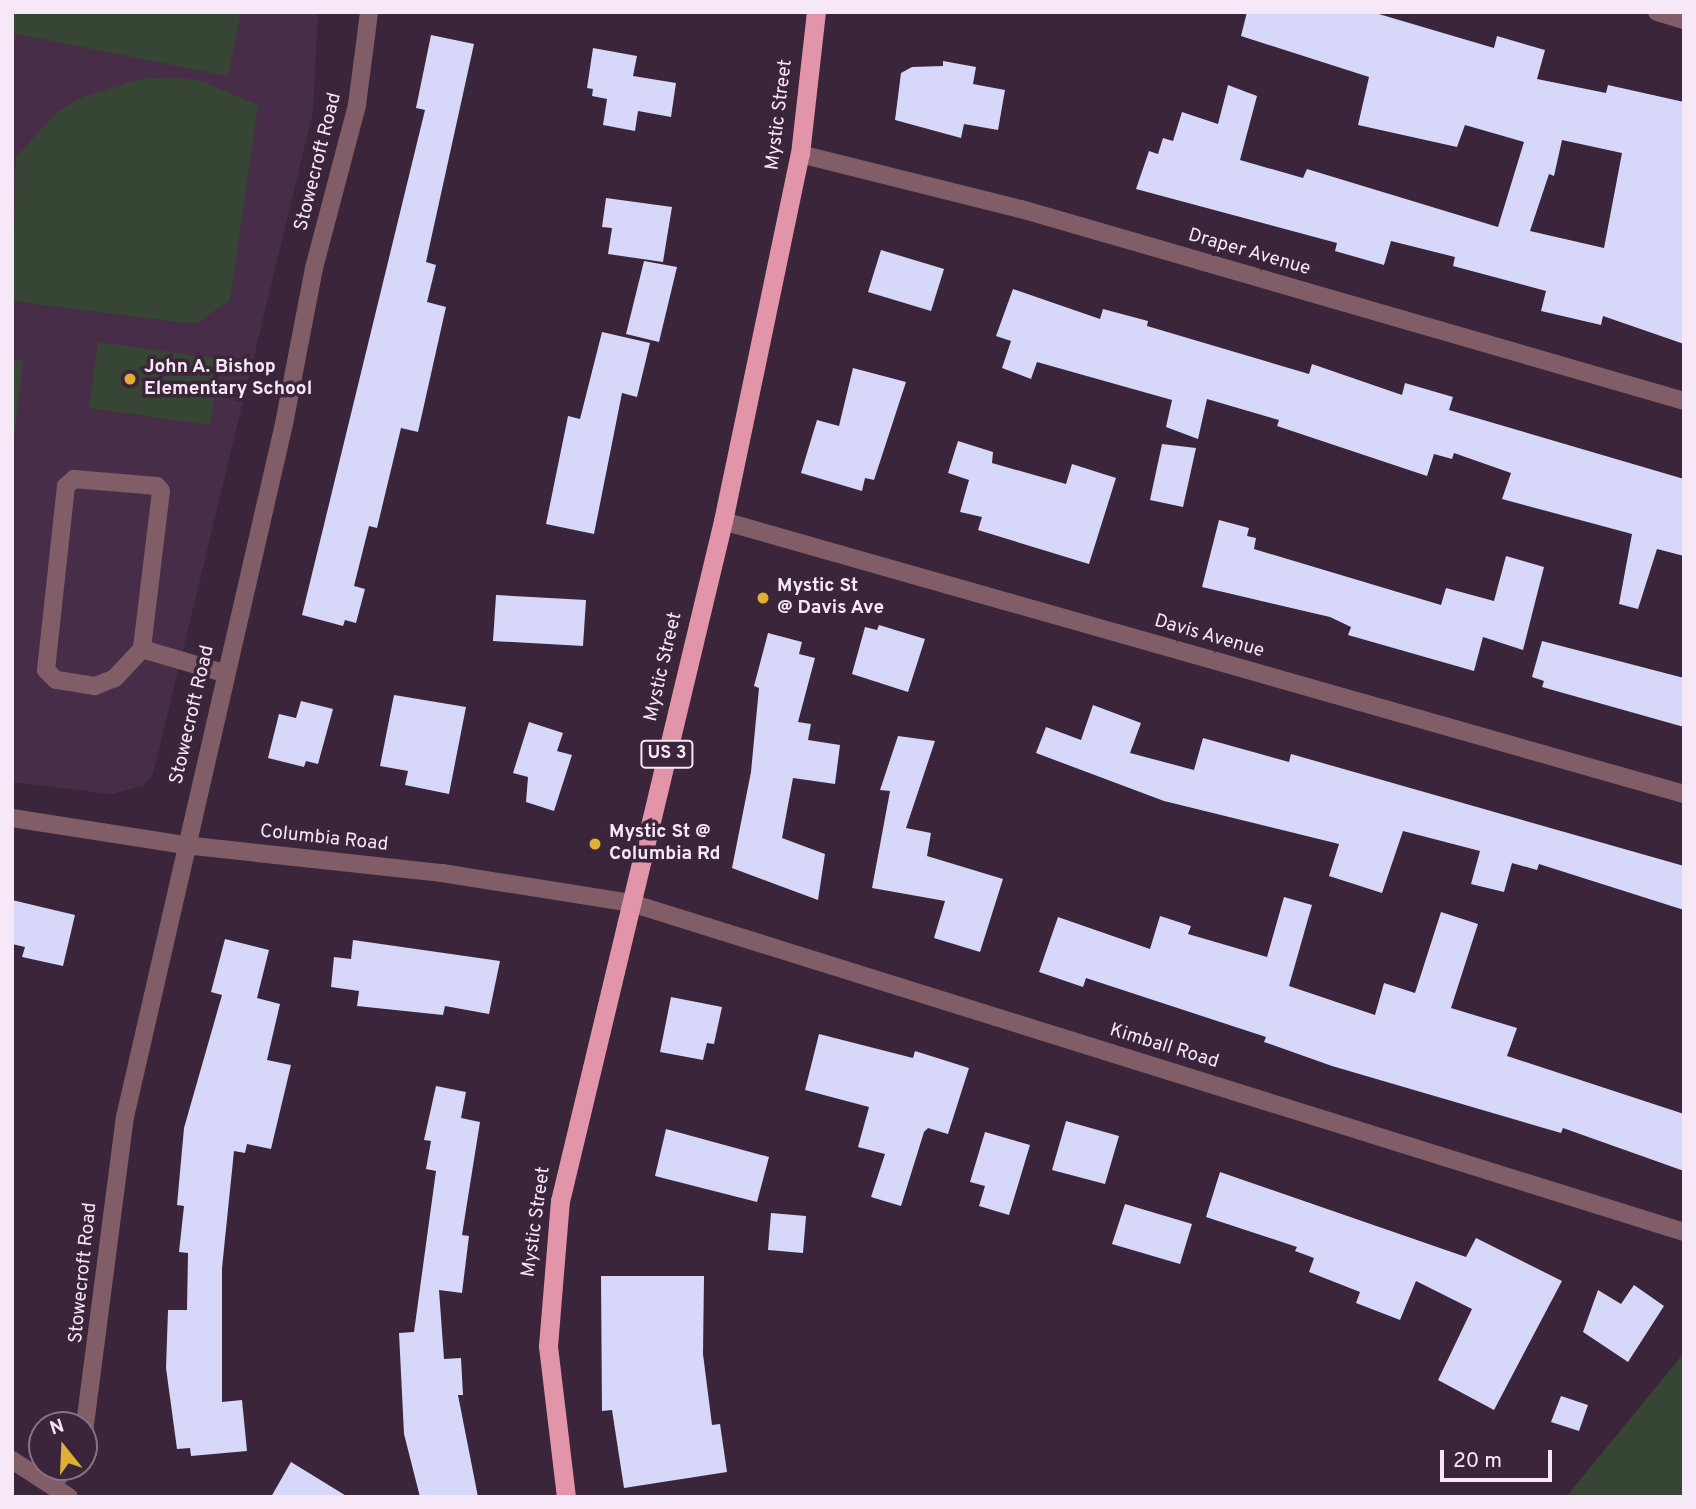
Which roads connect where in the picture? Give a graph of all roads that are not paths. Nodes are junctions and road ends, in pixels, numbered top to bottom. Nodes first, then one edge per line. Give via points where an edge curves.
1 (369, 12) edge
2 (816, 12) edge
3 (1657, 12) edge
4 (1684, 20) edge
5 (800, 154) junction
6 (1684, 401) edge
7 (723, 521) junction
8 (142, 649) junction
9 (224, 673) junction
10 (1684, 794) edge
11 (12, 818) edge
12 (184, 845) junction
13 (631, 903) junction
14 (1684, 1231) edge
15 (87, 1411) edge
16 (12, 1460) edge
17 (56, 1481) edge
18 (53, 1486) junction
19 (69, 1497) edge
20 (566, 1497) edge

1 - 9 street, Stowecroft Road via 357,105 314,268 284,424
2 - 5 highway, Mystic Street / US 3
3 - 4 street
5 - 6 street, Draper Avenue via 1021,209
5 - 7 highway, Mystic Street / US 3
7 - 10 street, Davis Avenue
7 - 13 highway, Mystic Street / US 3
8 - 8 street via 160,488 74,480 66,486 47,675 102,685
8 - 9 street
9 - 12 street, Stowecroft Road
11 - 12 street, Columbia Road
12 - 13 street, Columbia Road via 442,873
12 - 15 street, Stowecroft Road via 121,1139
13 - 14 street, Kimball Road
13 - 20 highway, Mystic Street / US 3 via 566,1168 555,1236 550,1399
16 - 18 street
17 - 18 street
18 - 19 street

